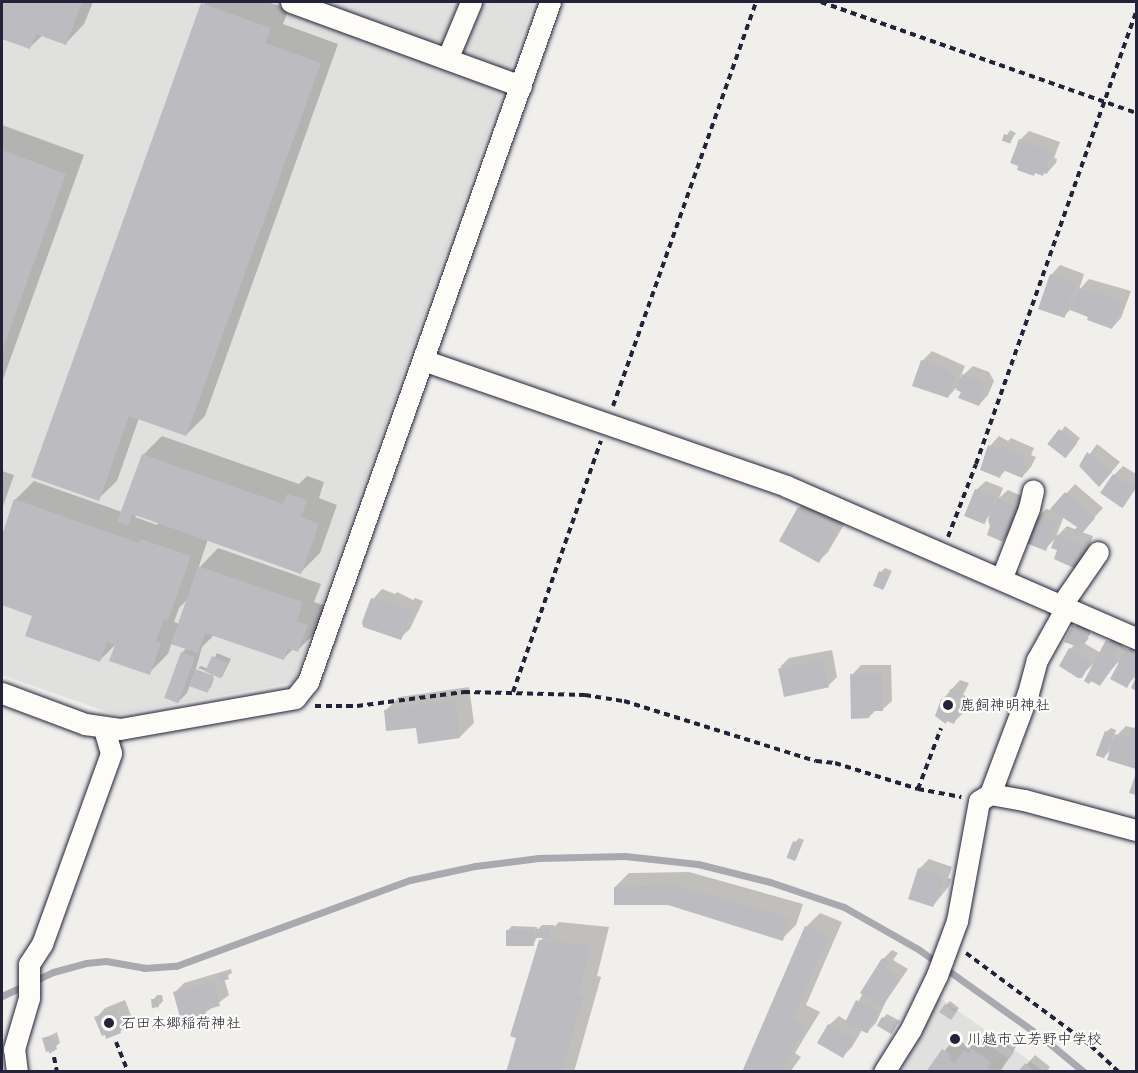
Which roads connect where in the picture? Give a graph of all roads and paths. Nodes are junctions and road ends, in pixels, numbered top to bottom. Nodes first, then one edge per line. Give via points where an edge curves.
1 (291, 2) edge
2 (471, 2) edge
3 (550, 2) edge
4 (756, 2) edge
5 (821, 2) edge
6 (1137, 13) edge
7 (448, 57) junction
8 (521, 86) junction
9 (1105, 101) junction
10 (1137, 112) edge
11 (423, 360) junction
12 (607, 424) junction
13 (1033, 490) dead end
14 (942, 551) junction
15 (1098, 552) dead end
16 (1002, 578) junction
17 (1064, 605) junction
18 (1137, 638) edge
19 (513, 692) junction
20 (2, 693) edge
21 (295, 698) junction
22 (104, 728) junction
23 (941, 728) dead end
24 (918, 789) junction
25 (985, 798) junction
26 (1137, 830) edge
27 (950, 942) junction
28 (116, 1042) dead end
29 (54, 1057) dead end
30 (17, 1071) edge
31 (57, 1071) edge
32 (128, 1071) edge
33 (884, 1071) edge
34 (1119, 1071) edge

1 - 7 street
2 - 7 street
3 - 8 street
4 - 12 path
5 - 9 path
6 - 9 path
7 - 8 street
8 - 11 street
9 - 10 path
9 - 14 path
11 - 12 street
11 - 21 street via 308,682
12 - 14 street via 786,486
12 - 19 path
13 - 16 street
14 - 16 street
15 - 17 street
16 - 17 street
17 - 18 street
17 - 25 street via 1038,660
19 - 21 path via 464,692 357,706 314,706
19 - 24 path via 624,701
20 - 22 street
21 - 22 street via 120,729
22 - 30 street via 111,753 42,944 29,964 29,998 14,1049
23 - 24 path
24 - 25 path
25 - 26 street
25 - 27 street
27 - 33 street via 911,1029
27 - 34 path via 1054,1017
28 - 32 path
29 - 31 path

